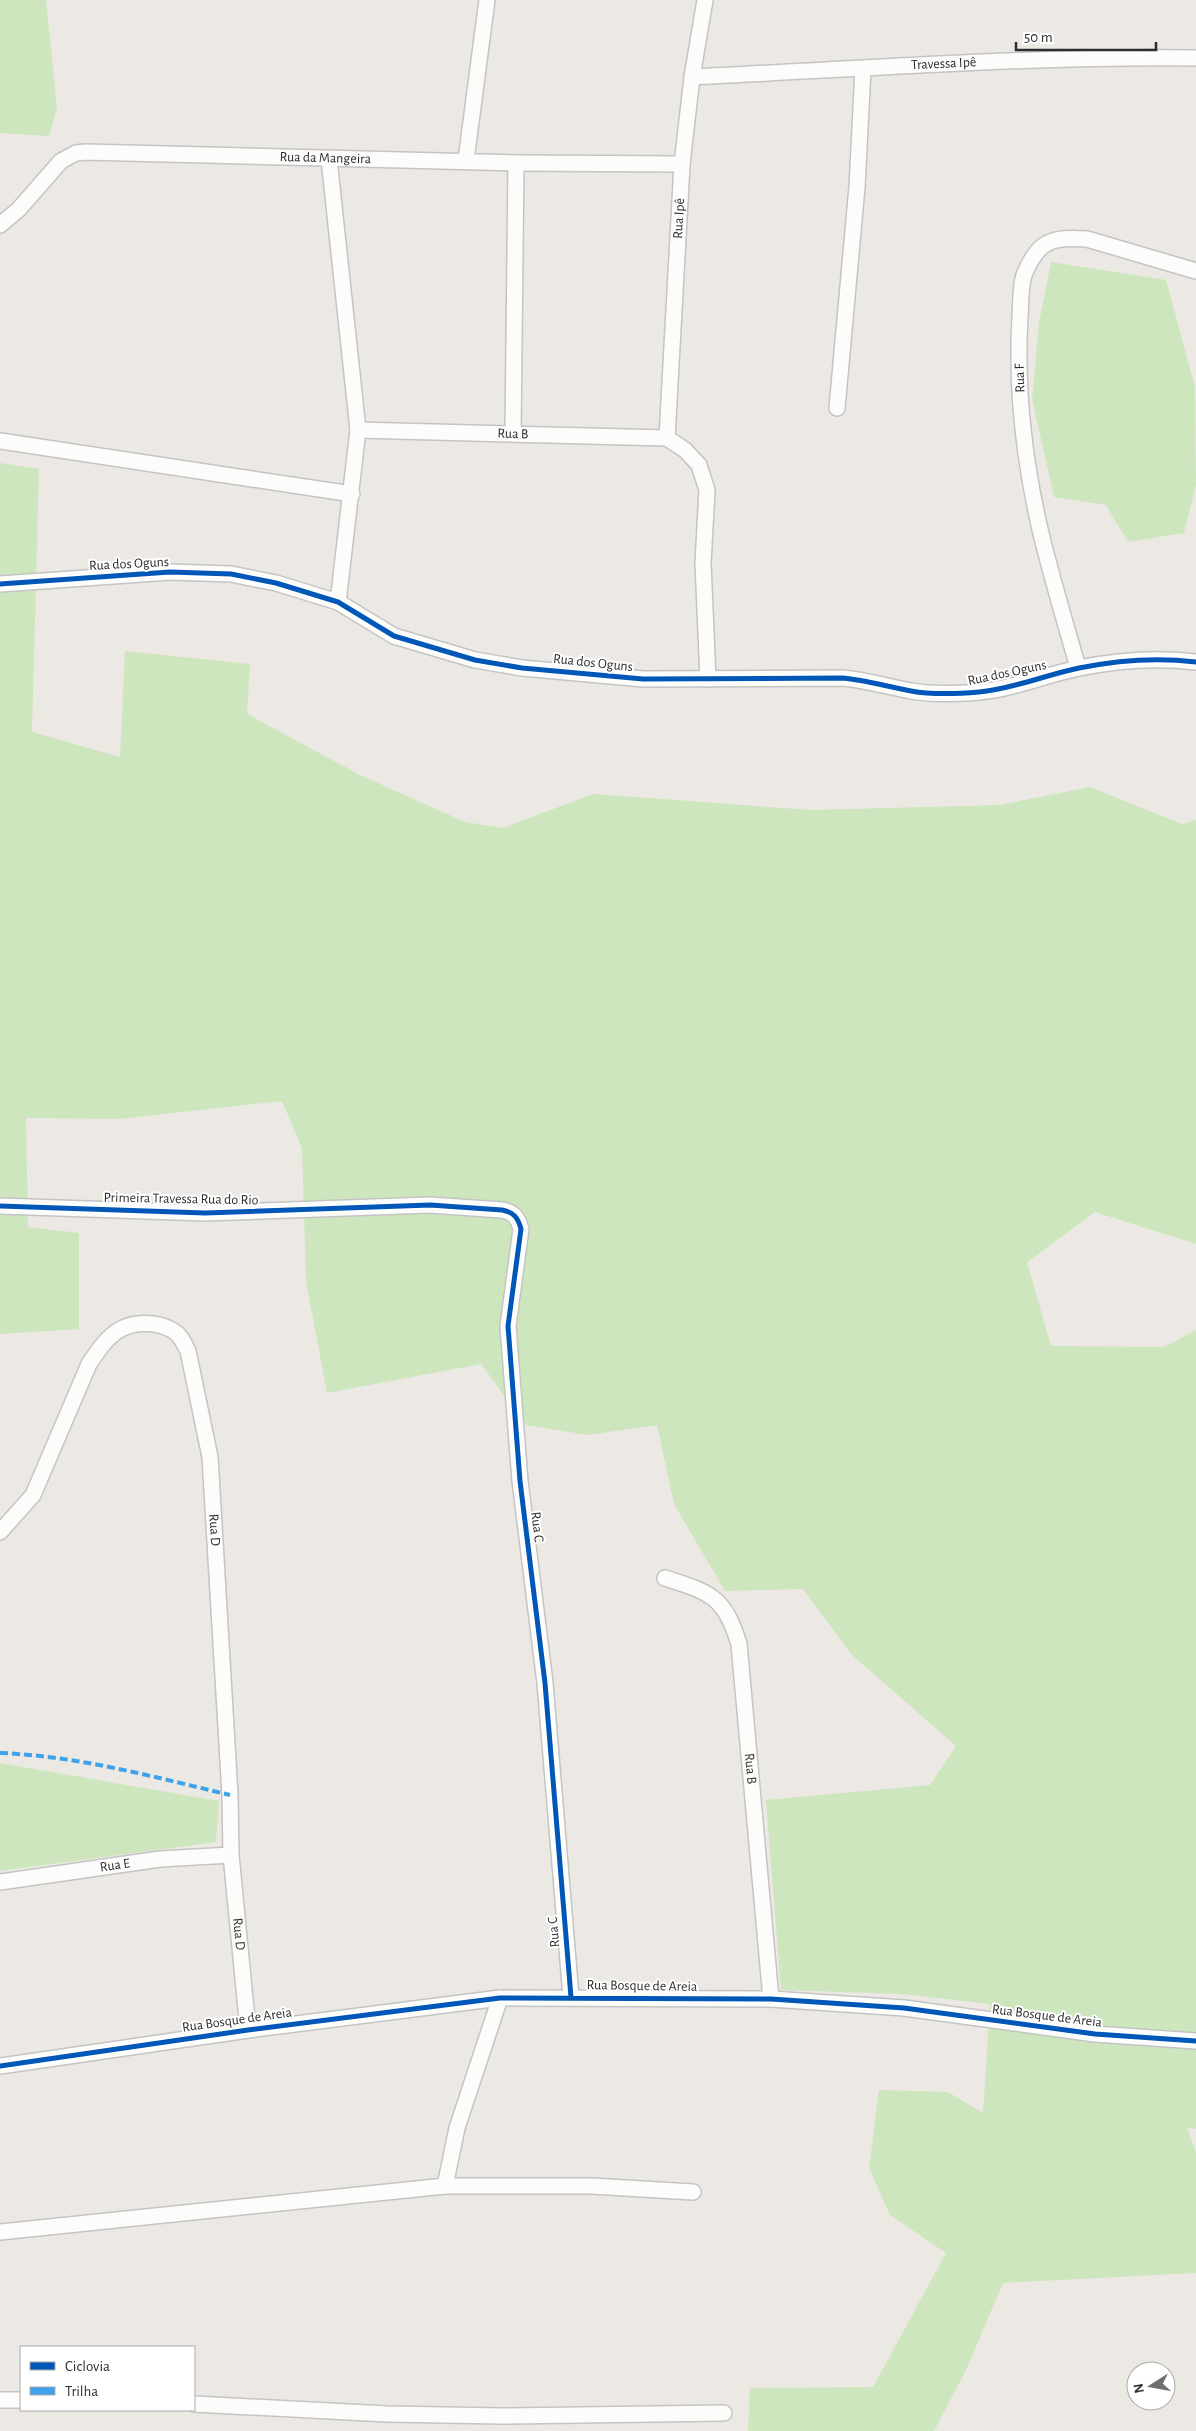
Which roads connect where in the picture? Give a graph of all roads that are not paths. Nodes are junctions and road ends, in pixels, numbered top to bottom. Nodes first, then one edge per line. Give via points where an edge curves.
1 (487, 0) edge
2 (705, 0) edge
3 (1196, 58) edge
4 (863, 69) junction
5 (692, 77) junction
6 (329, 159) junction
7 (466, 160) junction
8 (516, 163) junction
9 (682, 164) junction
10 (0, 225) edge
11 (1196, 270) edge
12 (837, 408) dead end
13 (358, 430) junction
14 (512, 434) junction
15 (667, 438) junction
16 (0, 441) edge
17 (352, 494) junction
18 (0, 584) edge
19 (338, 602) junction
20 (1196, 662) edge
21 (1078, 668) junction
22 (708, 679) junction
23 (0, 1206) edge
24 (362, 1209) joint
25 (0, 1532) edge
26 (666, 1578) dead end
27 (231, 1855) junction
28 (0, 1882) edge
29 (571, 1997) junction
30 (500, 1998) junction
31 (771, 1999) junction
32 (248, 2030) junction
33 (1196, 2041) edge
34 (0, 2066) edge
35 (445, 2186) junction
36 (693, 2192) dead end
37 (0, 2232) edge
38 (0, 2400) edge
39 (20, 2400) edge
40 (195, 2404) edge
41 (724, 2413) dead end

1 - 7 street
2 - 5 street, Rua Ipê
3 - 4 street, Travessa Ipê via 1008,60
4 - 5 street, Travessa Ipê
4 - 12 street
5 - 9 street, Rua Ipê
6 - 7 street, Rua da Mangeira
6 - 10 street, Rua da Mangeira via 76,153 61,161 19,209
6 - 13 street
7 - 8 street, Rua da Mangeira
8 - 9 street, Rua da Mangeira
8 - 14 street
9 - 15 street, Rua Ipê
11 - 21 street, Rua F via 1087,239 1069,238 1043,246 1032,258 1024,276 1019,337 1022,406 1030,470 1039,525
13 - 14 street, Rua B
13 - 17 street
14 - 15 street, Rua B
15 - 22 street via 699,464 707,490 703,563
16 - 17 street
17 - 19 street
18 - 19 street, Rua dos Oguns via 207,572 276,583
19 - 22 street, Rua dos Oguns via 394,636 475,660 522,668 642,679
20 - 21 street, Rua dos Oguns via 1167,658
21 - 22 street, Rua dos Oguns via 1014,686 945,694 843,678
23 - 24 street, Primeira Travessa Rua do Rio via 205,1214
24 - 29 street, Rua C via 430,1205 502,1210 514,1214 519,1223 508,1326 520,1481 545,1683
25 - 27 street, Rua D via 33,1495 89,1364 99,1349 117,1331 132,1325 146,1323 173,1330 188,1351 210,1457
26 - 31 street, Rua B via 712,1596 724,1607 739,1644
27 - 28 street, Rua E via 160,1858
27 - 32 street, Rua D
29 - 30 street, Rua Bosque de Areia
29 - 31 street, Rua Bosque de Areia
30 - 32 street, Rua Bosque de Areia
30 - 35 street via 457,2128
31 - 33 street, Rua Bosque de Areia via 904,2008 1095,2034
32 - 34 street, Rua Bosque de Areia
35 - 36 street via 592,2186
35 - 37 street
38 - 39 street
40 - 41 street via 502,2416

